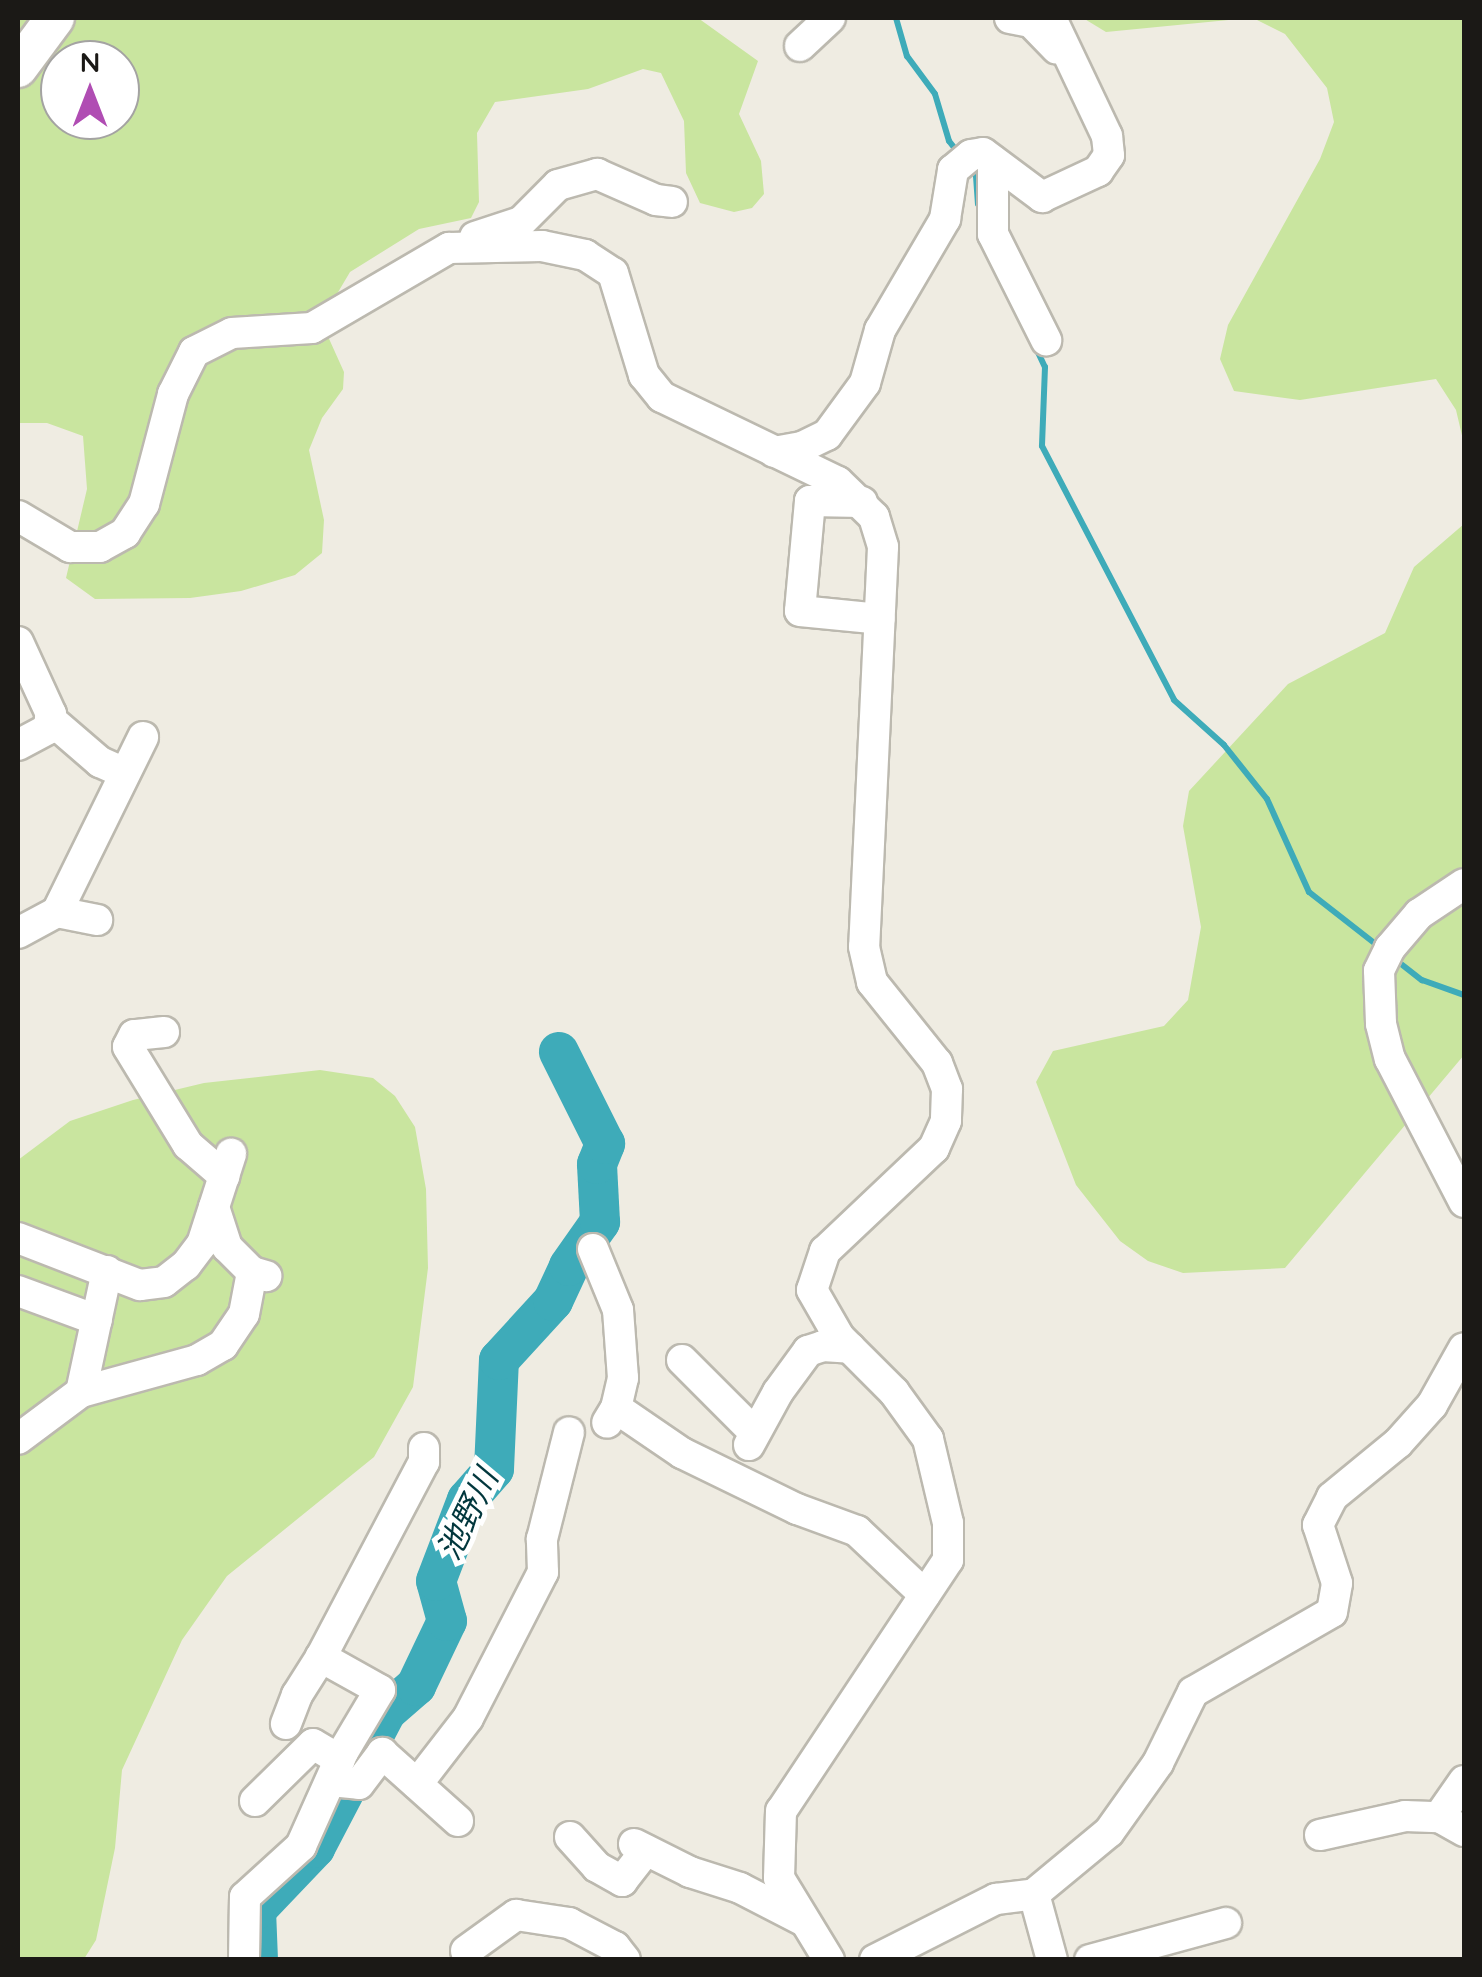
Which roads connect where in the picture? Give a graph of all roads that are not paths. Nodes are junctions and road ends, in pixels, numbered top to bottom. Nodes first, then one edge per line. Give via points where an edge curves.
1 (55, 18) edge
2 (830, 18) edge
3 (1010, 18) edge
4 (1051, 18) edge
5 (800, 46) dead end
6 (18, 68) edge
7 (1076, 70) junction
8 (972, 162) junction
9 (672, 202) dead end
10 (450, 248) junction
11 (1046, 340) dead end
12 (774, 452) junction
13 (862, 502) junction
14 (18, 516) edge
15 (880, 619) junction
16 (20, 630) edge
17 (50, 718) junction
18 (143, 737) dead end
19 (18, 745) edge
20 (125, 772) junction
21 (1464, 884) edge
22 (58, 912) junction
23 (97, 920) dead end
24 (18, 932) edge
25 (164, 1032) dead end
26 (1464, 1202) edge
27 (214, 1207) junction
28 (18, 1238) edge
29 (593, 1249) dead end
30 (108, 1271) junction
31 (18, 1290) edge
32 (97, 1320) junction
33 (850, 1348) junction
34 (1464, 1348) edge
35 (682, 1360) dead end
36 (80, 1392) junction
37 (569, 1432) dead end
38 (18, 1439) edge
39 (424, 1448) dead end
40 (925, 1595) junction
41 (322, 1657) junction
42 (286, 1724) dead end
43 (335, 1770) junction
44 (1464, 1781) edge
45 (417, 1784) junction
46 (254, 1800) dead end
47 (458, 1821) dead end
48 (1451, 1824) edge
49 (1320, 1835) dead end
50 (570, 1837) dead end
51 (1034, 1894) junction
52 (806, 1923) junction
53 (1226, 1923) dead end
54 (466, 1951) dead end
55 (244, 1960) edge
56 (625, 1960) edge
57 (829, 1960) edge
58 (874, 1960) edge
59 (1052, 1960) edge
60 (1090, 1960) edge

1 - 6 main road
2 - 5 street
3 - 7 street via 1032,22
4 - 7 street
7 - 8 street via 1107,136 1109,155 1098,171 1042,197
8 - 11 street via 992,234
8 - 12 street via 880,330 865,383 827,435
9 - 10 street via 596,174 558,185 522,222
10 - 12 street via 542,246 586,255 614,273 644,376 662,396
10 - 14 street via 312,328 232,333 194,352 174,394 144,504 125,533 100,547 70,547
12 - 13 street via 838,482
13 - 15 street via 884,547
13 - 15 street via 810,501 800,612
15 - 33 street via 864,947 872,982 937,1063 946,1121 934,1148 825,1251 812,1290
16 - 17 street
17 - 19 street via 48,729
17 - 20 street via 100,762
18 - 20 street
20 - 22 street
21 - 26 street via 1420,914 1379,971 1390,1059
22 - 23 street
22 - 24 street
25 - 27 street via 134,1035 128,1047 188,1146 228,1165
27 - 30 street via 202,1244 164,1282 140,1285
27 - 36 street via 227,1247 259,1274 223,1344 197,1360
28 - 30 street
29 - 40 street via 618,1310 623,1378 612,1416 797,1510 844,1522
30 - 32 street
31 - 32 street
32 - 36 street
33 - 35 street via 808,1352 752,1439
33 - 40 street via 928,1439 948,1523 948,1560
34 - 51 street via 1432,1405 1398,1444 1332,1496 1318,1525 1338,1582 1332,1612 1193,1692 1158,1763 1109,1832
36 - 38 street
37 - 45 street via 542,1539 543,1572 468,1718
39 - 41 street via 424,1462
40 - 52 street via 781,1812 779,1878
41 - 42 street
41 - 43 street via 380,1690
43 - 45 street via 358,1784 382,1753
43 - 46 street via 313,1744
43 - 55 street via 300,1846 245,1897
44 - 48 street
45 - 47 street
48 - 49 street via 1405,1816
50 - 52 street via 596,1867 622,1881 640,1847
51 - 58 street via 996,1898
51 - 59 street
52 - 57 street
53 - 60 street
54 - 56 street via 516,1915 569,1924 615,1947

